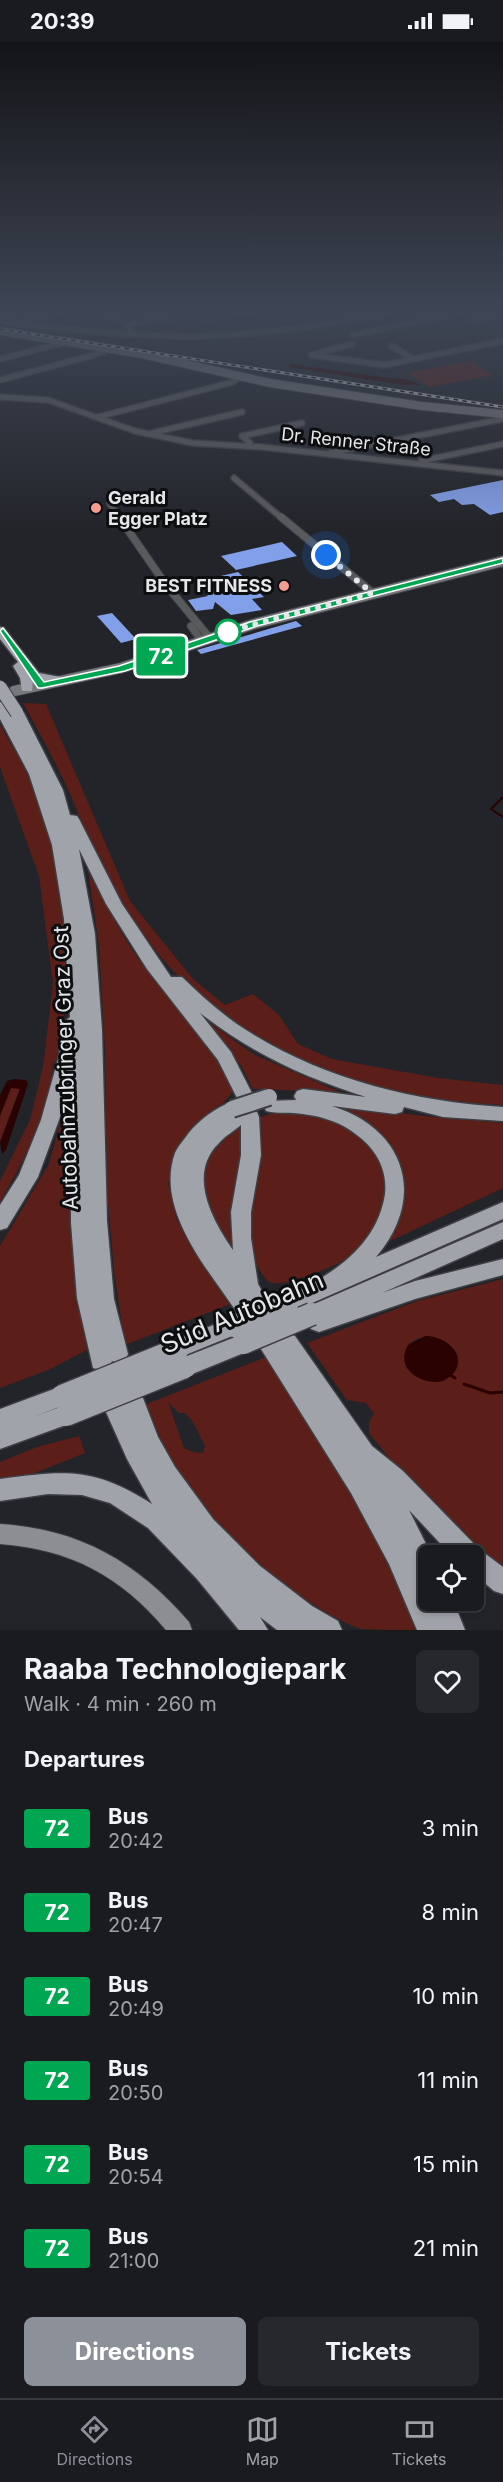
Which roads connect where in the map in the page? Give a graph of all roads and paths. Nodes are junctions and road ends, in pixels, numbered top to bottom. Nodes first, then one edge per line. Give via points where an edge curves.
1 (224, 384) edge
2 (284, 384) edge
3 (0, 397) edge
4 (242, 412) dead end
5 (503, 416) edge
6 (98, 417) junction
7 (302, 423) dead end
8 (147, 434) junction
9 (503, 444) edge
10 (245, 446) junction
11 (324, 456) junction
12 (414, 462) junction
13 (503, 472) edge
14 (234, 478) dead end
15 (110, 504) dead end
16 (503, 561) edge
17 (372, 593) junction
18 (191, 626) dead end
19 (0, 631) edge
20 (205, 638) junction
21 (0, 643) edge
22 (38, 680) junction
23 (61, 681) joint
24 (0, 687) edge
25 (27, 688) junction
26 (14, 691) dead end
27 (8, 711) edge
28 (56, 790) junction
29 (144, 949) junction
30 (78, 997) junction
31 (271, 1101) junction
32 (241, 1110) junction
33 (453, 1111) junction
34 (498, 1114) edge
35 (503, 1210) edge
36 (0, 1222) edge
37 (503, 1230) edge
38 (503, 1267) edge
39 (320, 1290) junction
40 (315, 1318) junction
41 (238, 1334) junction
42 (277, 1341) junction
43 (64, 1405) junction
44 (0, 1419) edge
45 (0, 1439) edge
46 (362, 1450) junction
47 (0, 1490) edge
48 (0, 1534) edge
49 (189, 1536) junction
50 (458, 1545) edge
51 (418, 1553) edge
52 (484, 1567) edge
53 (206, 1571) junction
54 (503, 1582) edge
55 (444, 1611) edge
56 (181, 1630) edge
57 (255, 1630) edge
58 (298, 1630) edge
59 (329, 1630) edge
60 (430, 1630) edge
61 (452, 1630) edge

1 - 6 street
2 - 5 street
3 - 6 street, Dr. Renner Straße via 25,397
4 - 8 street
5 - 11 street
6 - 8 street, Dr. Renner Straße
7 - 10 street via 242,436 250,443
8 - 10 street, Dr. Renner Straße via 193,443
9 - 12 street
10 - 11 street, Dr. Renner Straße
11 - 12 street, Dr. Renner Straße
12 - 13 street, Dr. Renner Straße
14 - 17 street
15 - 20 street
16 - 17 street
17 - 20 street
18 - 20 street
19 - 22 highway
20 - 23 street via 141,663
21 - 25 highway via 23,671
22 - 23 highway
22 - 25 street
24 - 27 highway, Autobahnzubringer Graz Ost, bridge
25 - 26 street
27 - 28 highway, Autobahnzubringer Graz Ost
27 - 30 highway, Autobahnzubringer Graz Ost via 42,787 62,854 74,926
28 - 29 highway via 114,904
28 - 30 highway, Autobahnzubringer Graz Ost via 74,858 87,934 97,1221 109,1357 87,1300
29 - 32 highway via 225,1057
29 - 33 highway via 212,1014 291,1064 345,1085
30 - 36 highway via 50,1120 28,1178
31 - 32 highway
31 - 33 highway via 313,1096
31 - 39 highway via 323,1108 356,1122 382,1145 395,1173 393,1206 378,1239 353,1266
32 - 32 highway via 251,1155 241,1212 250,1298 192,1228 180,1189 183,1158 193,1140 214,1119
33 - 34 highway
35 - 39 highway, Süd Autobahn
37 - 40 highway, Süd Autobahn
38 - 40 highway
39 - 41 highway, Süd Autobahn, bridge
40 - 42 highway, Süd Autobahn, bridge
41 - 42 highway, Süd Autobahn, bridge
41 - 43 highway, Süd Autobahn, bridge
42 - 46 highway
42 - 60 highway via 365,1491 412,1582
43 - 44 highway, Süd Autobahn
43 - 45 highway, Süd Autobahn
46 - 50 highway via 384,1467
46 - 51 highway
47 - 53 highway via 48,1483 82,1484 116,1494 156,1520
48 - 56 main road via 48,1540 113,1567 146,1590
49 - 53 highway
49 - 58 highway via 237,1582
49 - 59 highway via 164,1503 135,1452 126,1409 211,1536 274,1593
52 - 54 highway
53 - 57 highway
55 - 61 highway

